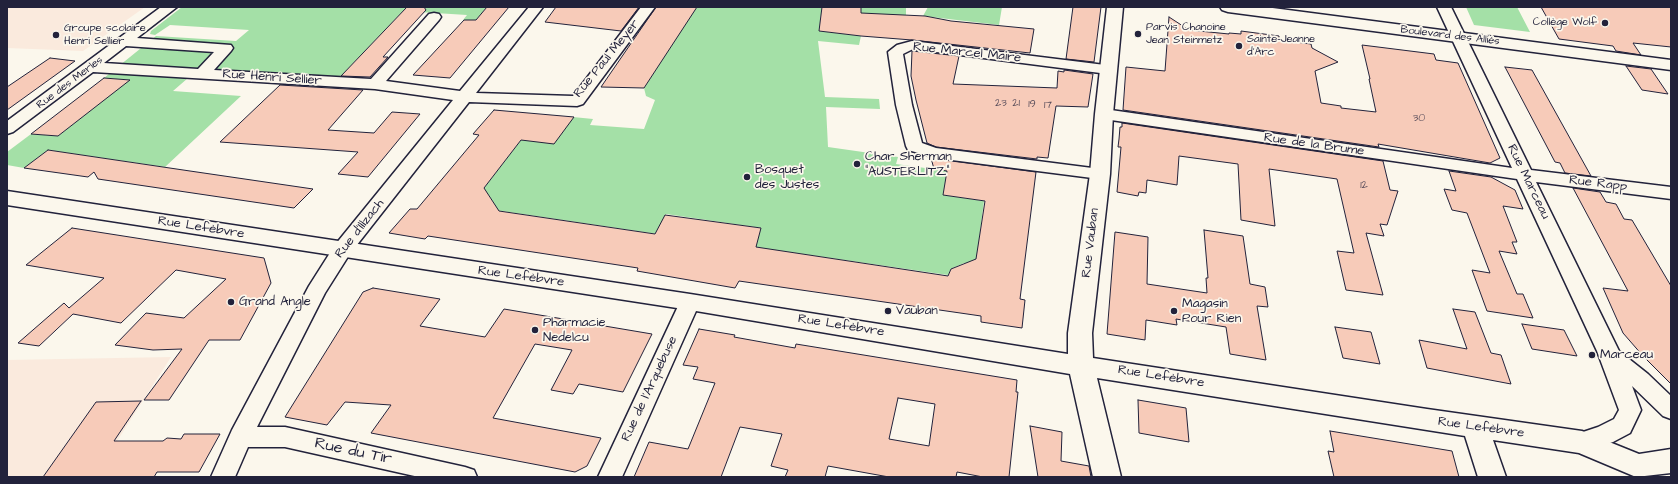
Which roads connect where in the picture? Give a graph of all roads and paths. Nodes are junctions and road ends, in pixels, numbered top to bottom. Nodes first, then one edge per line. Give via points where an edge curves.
1 (170, 7) edge
2 (536, 7) edge
3 (648, 7) edge
4 (1115, 7) edge
5 (1228, 7) edge
6 (1444, 7) edge
7 (434, 18) dead end
8 (1459, 38) junction
9 (124, 42) junction
10 (1671, 65) edge
11 (92, 66) junction
12 (1108, 69) junction
13 (202, 73) junction
14 (375, 84) junction
15 (466, 97) junction
16 (1104, 114) junction
17 (7, 130) edge
18 (1100, 174) junction
19 (1524, 175) junction
20 (1671, 193) edge
21 (7, 198) edge
22 (342, 250) junction
23 (690, 302) junction
24 (1611, 357) junction
25 (1080, 365) junction
26 (1671, 410) edge
27 (1475, 427) junction
28 (240, 437) junction
29 (1582, 442) junction
30 (1671, 461) edge
31 (1630, 471) edge
32 (223, 477) edge
33 (466, 477) edge
34 (610, 477) edge
35 (1107, 477) edge
36 (1492, 477) edge

1 - 9 street, Rue des Merles
2 - 15 street, Rue d'Illzach
3 - 15 street, Rue Paul Meyer via 577,101
4 - 12 main road, Rue Vauban
5 - 8 main road, Boulevard des Alliés
6 - 8 street, Rue Marceau
7 - 14 street
8 - 10 main road, Boulevard des Alliés
8 - 19 street, Rue Marceau
9 - 11 street, Rue des Merles
9 - 13 street, Rue Henri Sellier via 226,48
11 - 13 street, Rue Henri Sellier
11 - 17 street, Rue des Merles
12 - 16 main road, Rue Vauban
12 - 18 street, Rue Marcel Maire via 912,45 895,52 914,146 932,152
13 - 14 street, Rue Henri Sellier
14 - 15 street, Rue Henri Sellier
15 - 22 street, Rue d'Illzach
16 - 18 main road, Rue Vauban
16 - 19 street, Rue de la Brume
18 - 25 main road, Rue Vauban via 1080,333
19 - 20 street, Rue Rapp
19 - 24 street, Rue Marceau
21 - 22 main road, Rue Lefèbvre
22 - 23 main road, Rue Lefèbvre
22 - 28 street, Rue d'Illzach via 316,291
23 - 25 main road, Rue Lefèbvre
23 - 34 street, Rue de l'Arquebuse
24 - 26 street, Rue Marceau
24 - 29 street, Rue Marceau via 1630,410 1622,426 1605,435
25 - 27 main road, Rue Lefèbvre
25 - 35 main road, Rue Vauban
27 - 29 main road, Rue Lefèbvre
27 - 36 main road
28 - 32 street, Rue d'Illzach
28 - 33 street, Rue du Tir via 285,437
29 - 31 main road, Rue Lefèbvre
30 - 31 main road, Rue Lefèbvre

